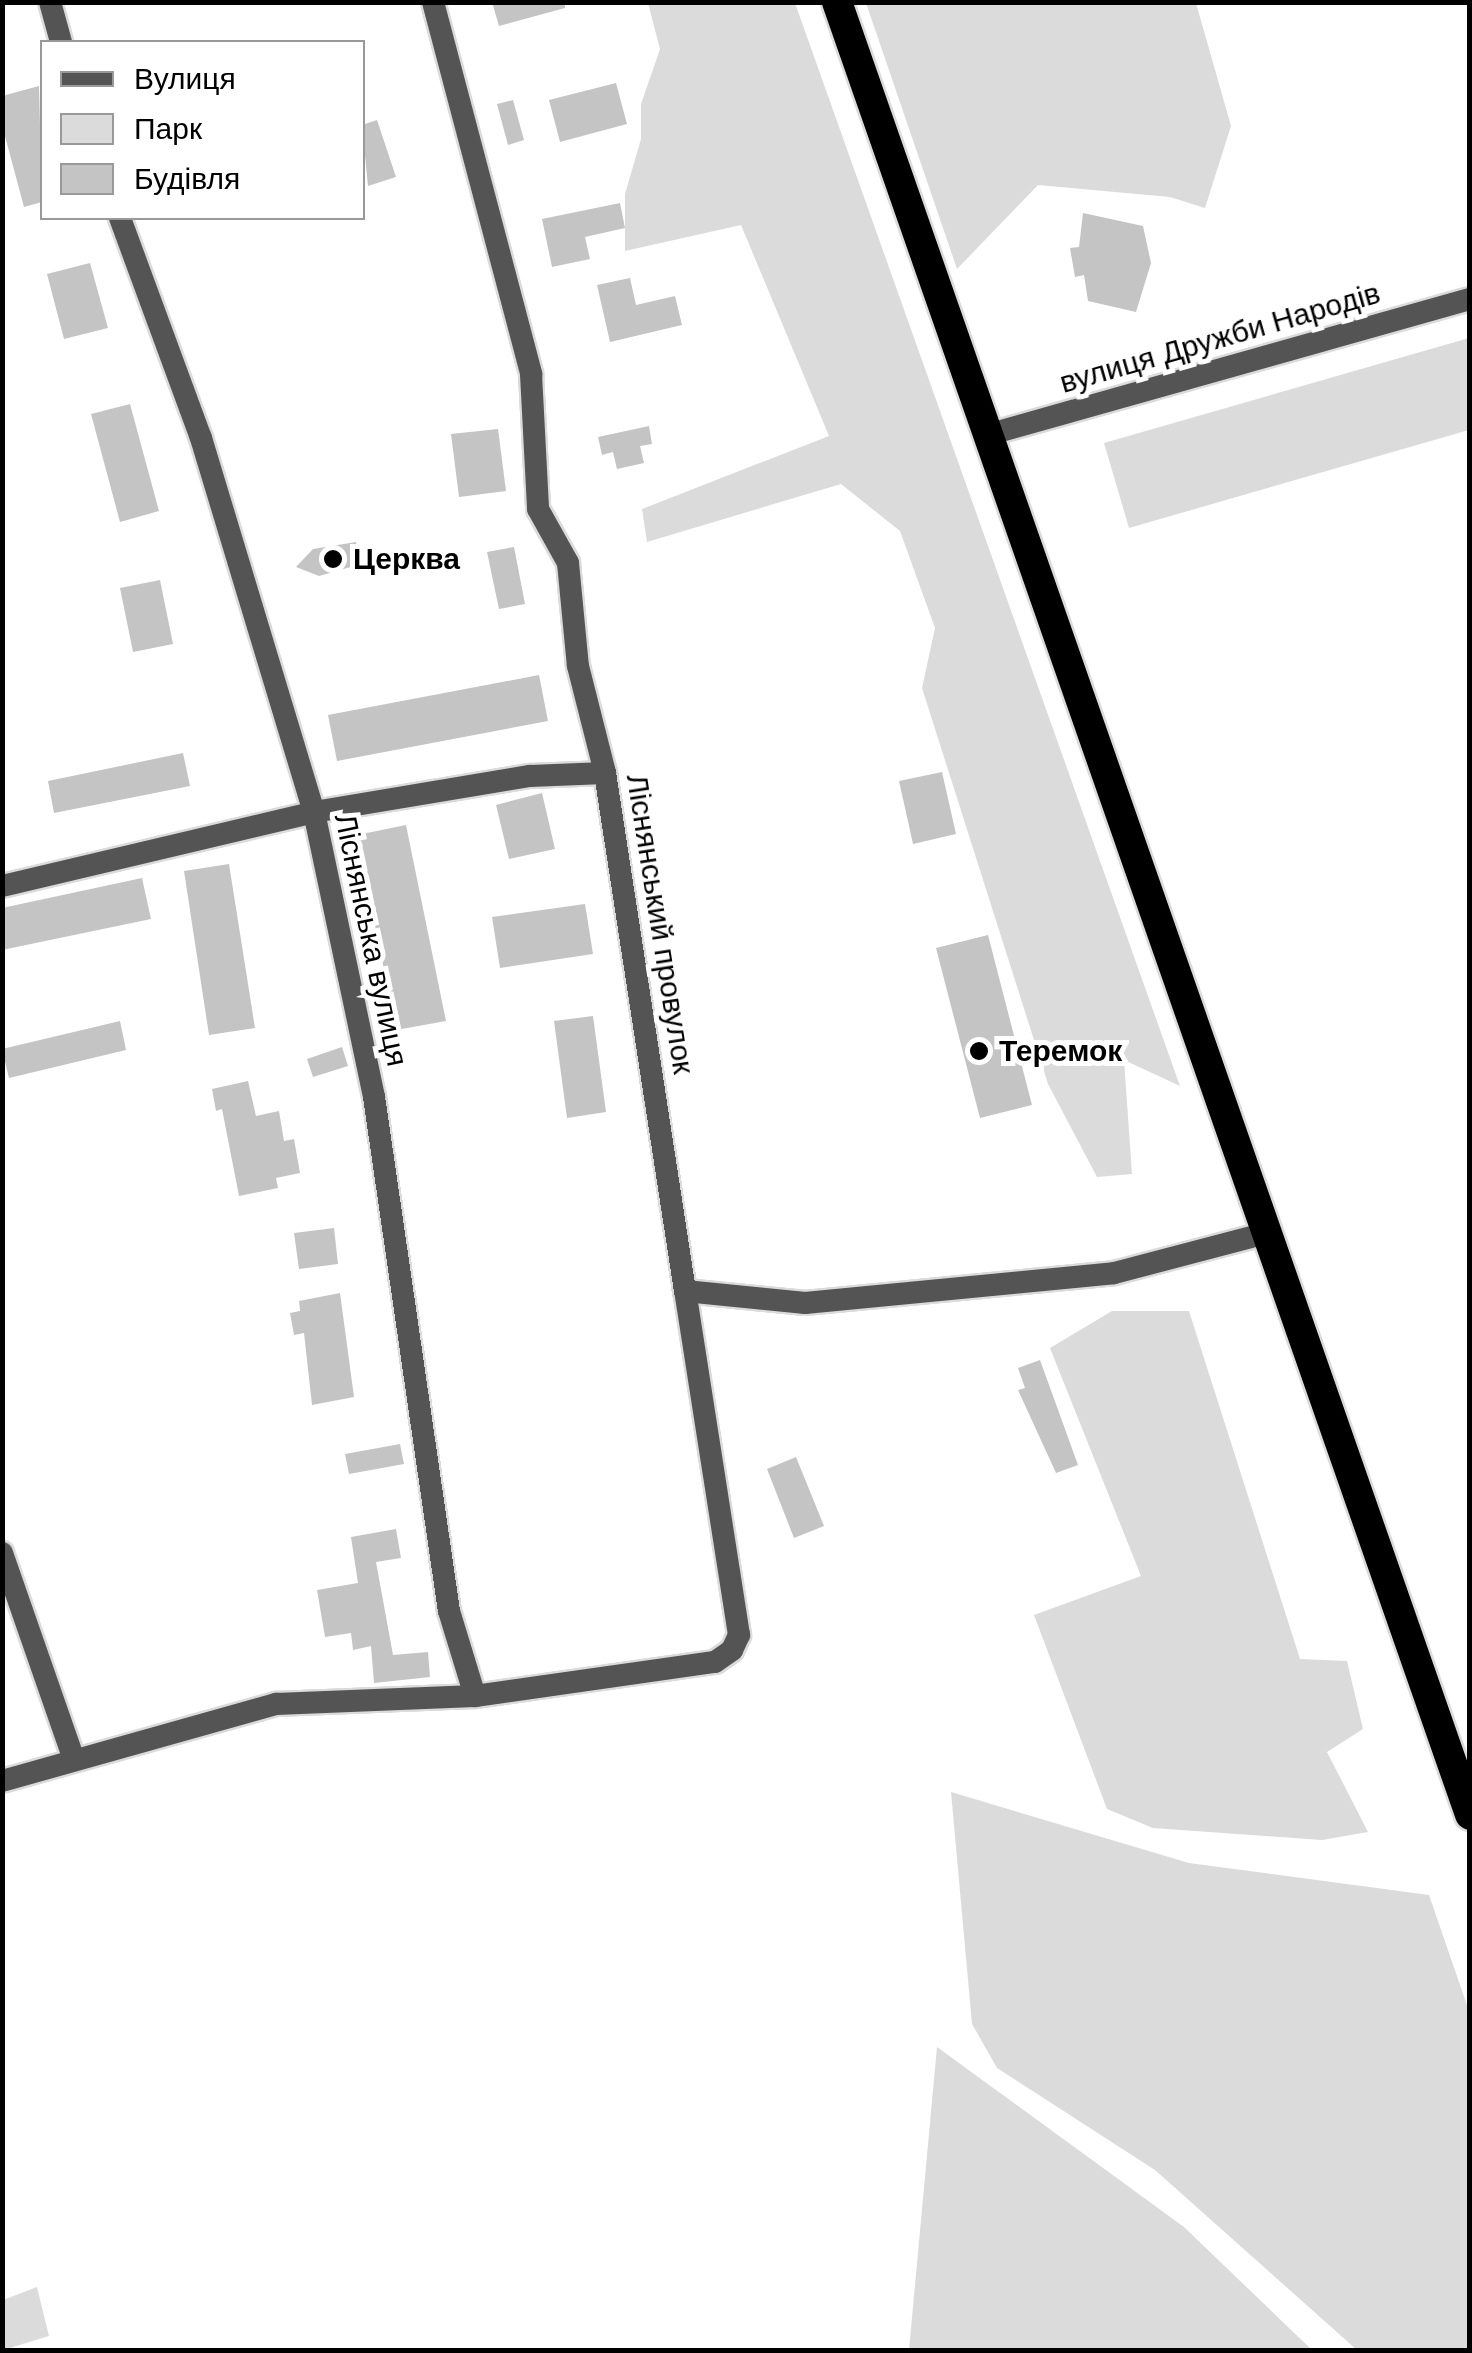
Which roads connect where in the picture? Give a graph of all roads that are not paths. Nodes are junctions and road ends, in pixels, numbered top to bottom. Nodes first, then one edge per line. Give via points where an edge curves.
1 (50, 2) edge
2 (432, 2) edge
3 (837, 2) edge
4 (60, 40) edge
5 (121, 220) edge
6 (1470, 299) edge
7 (987, 435) junction
8 (606, 773) junction
9 (314, 812) junction
10 (5, 882) edge
11 (1266, 1232) junction
12 (685, 1290) junction
13 (2, 1554) edge
14 (475, 1696) junction
15 (73, 1757) junction
16 (2, 1781) edge
17 (1470, 1814) edge

1 - 4 street
2 - 8 street, Ліснянський провулок via 526,348 538,509 568,563 578,666
3 - 7 highway
5 - 9 street, Ліснянська вулиця via 201,438
6 - 7 street, вулиця Дружби Народів
7 - 11 highway
8 - 9 street via 530,776
8 - 12 street, Ліснянський провулок
9 - 10 street
9 - 14 street, Ліснянська вулиця via 374,1097 449,1611
11 - 12 street via 1114,1273 804,1303
11 - 17 highway
12 - 14 street, Ліснянський провулок via 739,1634 732,1650 715,1662
13 - 15 street
14 - 15 street via 276,1704
15 - 16 street

